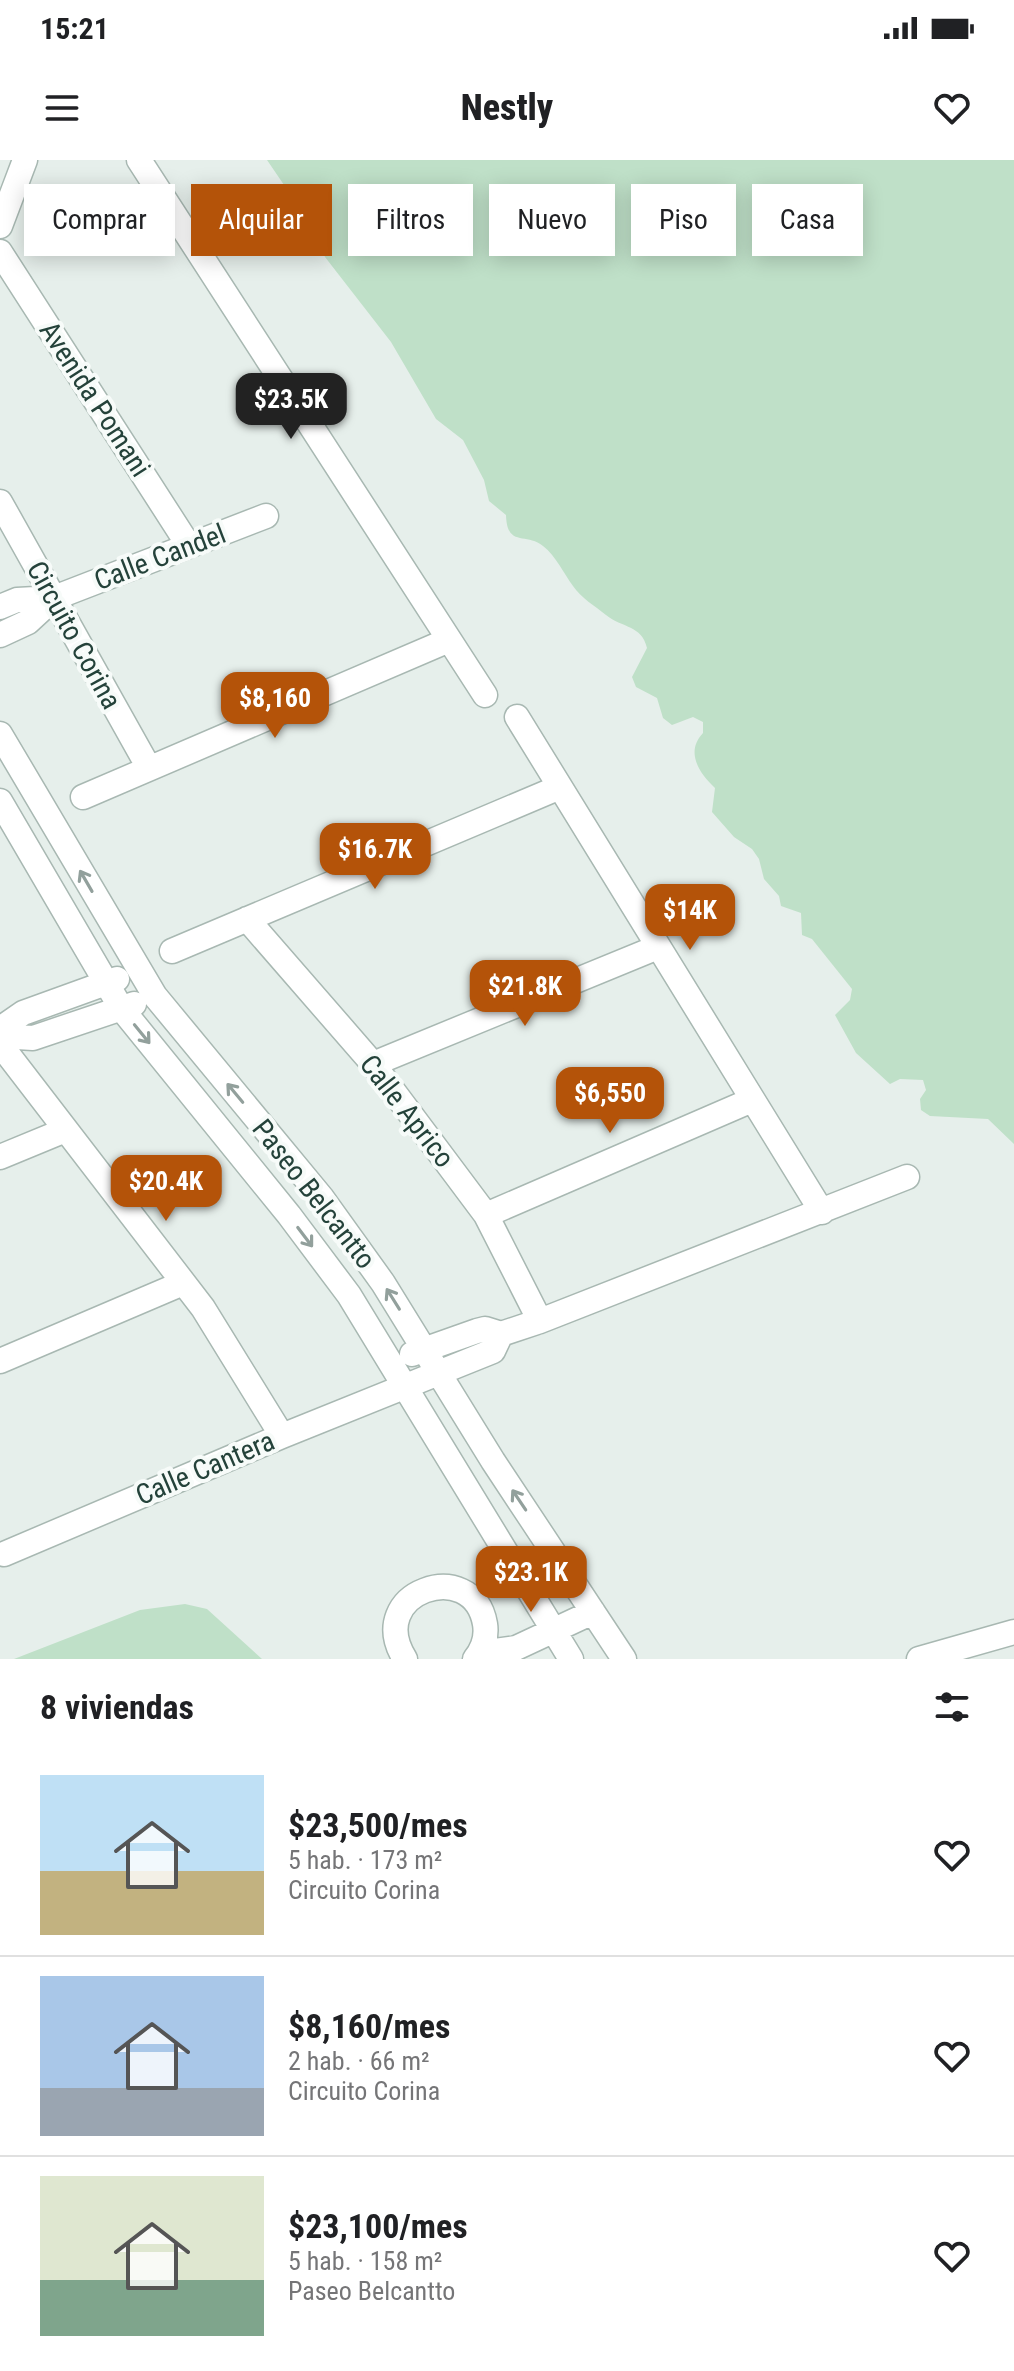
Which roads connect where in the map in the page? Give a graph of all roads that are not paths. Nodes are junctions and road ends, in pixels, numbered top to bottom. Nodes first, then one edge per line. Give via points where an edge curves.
1 (25, 160) edge
2 (139, 160) edge
3 (0, 226) edge
4 (0, 252) edge
5 (0, 502) edge
6 (266, 516) dead end
7 (189, 546) junction
8 (54, 598) junction
9 (0, 607) edge
10 (0, 635) edge
11 (449, 640) junction
12 (485, 695) dead end
13 (517, 717) dead end
14 (0, 734) edge
15 (149, 768) junction
16 (560, 787) junction
17 (83, 797) dead end
18 (0, 801) edge
19 (247, 919) junction
20 (658, 947) junction
21 (172, 951) dead end
22 (138, 971) junction
23 (104, 983) junction
24 (155, 996) junction
25 (121, 1008) junction
26 (0, 1029) edge
27 (0, 1036) edge
28 (0, 1044) edge
29 (373, 1064) junction
30 (752, 1100) junction
31 (63, 1131) junction
32 (0, 1157) edge
33 (907, 1177) dead end
34 (822, 1212) junction
35 (486, 1215) junction
36 (183, 1283) junction
37 (540, 1321) junction
38 (501, 1334) junction
39 (425, 1349) junction
40 (0, 1361) edge
41 (391, 1361) junction
42 (439, 1372) junction
43 (406, 1384) junction
44 (282, 1436) junction
45 (4, 1554) dead end
46 (593, 1612) junction
47 (554, 1630) junction
48 (1014, 1632) edge
49 (478, 1656) edge
50 (405, 1659) edge
51 (571, 1659) edge
52 (624, 1659) edge
53 (919, 1659) edge

1 - 3 street
2 - 11 street
4 - 7 street, Avenida Pomani
5 - 8 street, Circuito Corina
6 - 7 street, Calle Candel
7 - 8 street, Calle Candel
8 - 9 street, Calle Candel via 17,600
8 - 10 street, Calle Candel via 38,615
8 - 15 street, Circuito Corina
11 - 12 street
11 - 15 street
13 - 16 street
22 -> 14 street, Paseo Belcantto
15 - 17 street
16 - 19 street
16 - 20 street
18 - 23 street, Paseo Belcantto
19 - 21 street
19 - 29 street, Calle Aprico
20 - 29 street
20 - 30 street
22 - 23 street
22 - 24 street, Paseo Belcantto
23 - 25 street, Paseo Belcantto
23 - 26 street via 23,1013
24 - 25 street
39 -> 24 street, Paseo Belcantto via 322,1198
25 - 27 street via 33,1038
25 -> 41 street, Paseo Belcantto via 289,1215
28 - 31 street
29 - 35 street, Calle Aprico
30 - 34 street
30 - 35 street
31 - 32 street
31 - 36 street
33 - 34 street
34 - 37 street
35 - 37 street, Calle Aprico
36 - 40 street
36 - 44 street
37 - 38 street
38 - 39 street via 485,1329
38 - 42 street via 493,1351
39 - 41 street
39 - 42 street, Paseo Belcantto
41 - 43 street, Paseo Belcantto
42 - 43 street
46 -> 42 street, Paseo Belcantto
43 - 44 street, Calle Cantera
43 - 47 street, Paseo Belcantto
44 - 45 street, Calle Cantera
46 - 47 street
46 - 52 street, Paseo Belcantto
47 - 49 street via 516,1648
47 - 51 street, Paseo Belcantto
48 - 53 street
49 - 50 street via 486,1628 477,1604 456,1589 431,1587 409,1599 396,1621 398,1647

